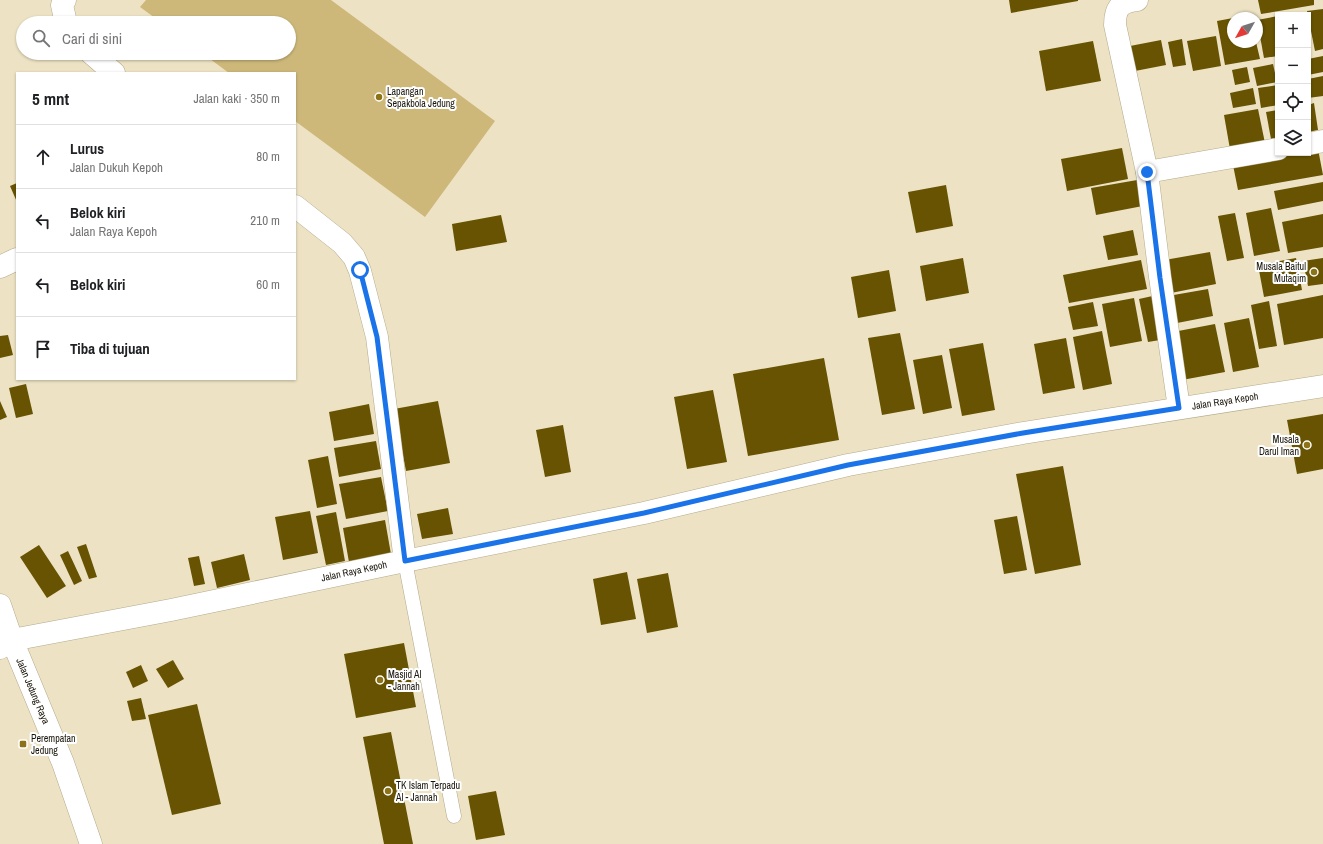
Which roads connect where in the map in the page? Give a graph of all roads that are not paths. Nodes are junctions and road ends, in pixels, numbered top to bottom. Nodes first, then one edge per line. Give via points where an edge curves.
1 (65, 0) edge
2 (1137, 0) edge
3 (65, 16) edge
4 (99, 60) edge
5 (113, 72) edge
6 (1323, 141) edge
7 (1311, 143) edge
8 (1275, 150) edge
9 (1147, 172) junction
10 (296, 207) edge
11 (16, 259) edge
12 (0, 267) edge
13 (1323, 386) edge
14 (1179, 408) junction
15 (405, 561) junction
16 (0, 605) edge
17 (6, 644) edge
18 (454, 816) dead end
19 (92, 844) edge

1 - 3 street via 62,4
2 - 9 street via 1122,4 1115,14 1115,25
4 - 5 street
6 - 7 street
8 - 9 street
9 - 14 street
10 - 15 street via 342,243 354,257 360,270 377,337
11 - 12 street
13 - 14 street, Jalan Raya Kepoh
14 - 15 street, Jalan Raya Kepoh via 848,465 644,513
15 - 17 street, Jalan Raya Kepoh
15 - 18 lane
16 - 17 street, Jalan Jedung Raya
17 - 19 street, Jalan Jedung Raya via 63,763

